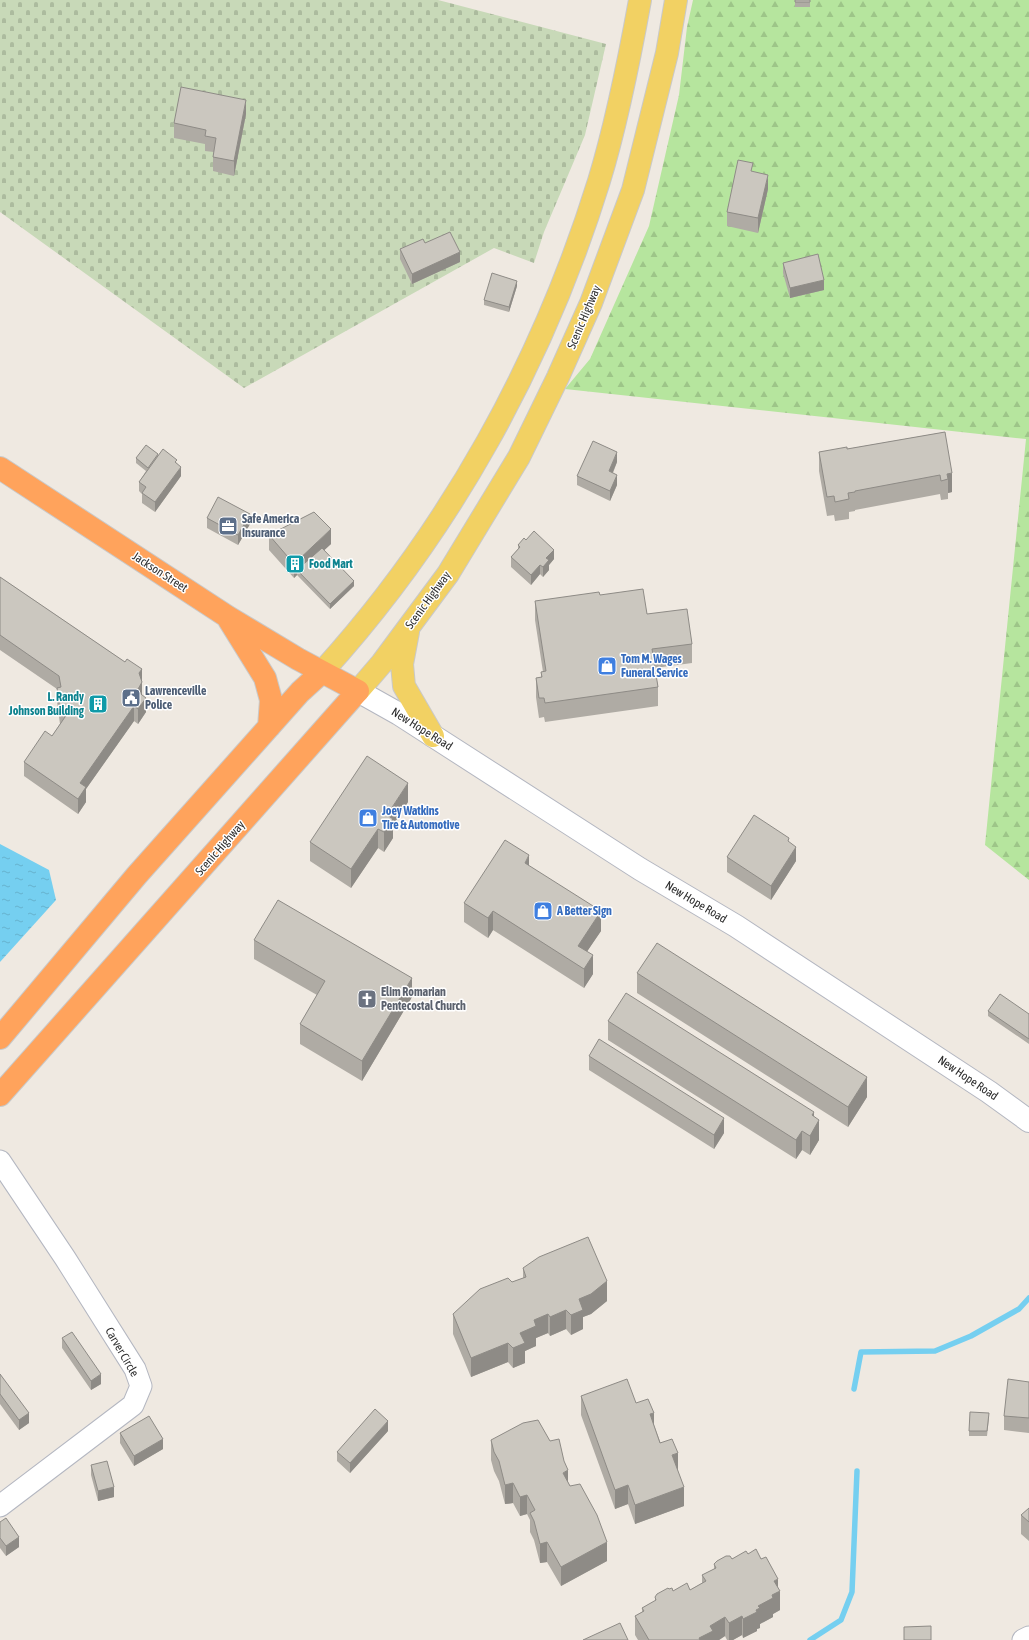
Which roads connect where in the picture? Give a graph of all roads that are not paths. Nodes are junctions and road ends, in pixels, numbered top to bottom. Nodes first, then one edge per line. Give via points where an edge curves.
1 (640, 0) edge
2 (676, 0) edge
3 (0, 468) edge
4 (228, 617) junction
5 (408, 628) junction
6 (322, 672) junction
7 (358, 691) junction
8 (269, 727) junction
9 (433, 736) junction
10 (0, 1038) edge
11 (0, 1095) edge
12 (1029, 1121) edge
13 (0, 1162) edge
14 (0, 1506) edge
15 (1029, 1637) edge
16 (1023, 1640) edge

1 - 6 main road via 621,95 599,180 558,296 537,345 453,502 401,577
2 - 5 main road, Scenic Highway via 667,53 633,190 591,303 519,457 448,574
3 - 4 highway, Jackson Street
4 - 6 highway, Jackson Street
4 - 8 highway via 265,678 271,700
5 - 7 main road, Scenic Highway
5 - 9 main road via 402,664 404,686
6 - 7 highway, Jackson Street
6 - 8 highway
7 - 9 street, New Hope Road
7 - 11 highway, Scenic Highway
8 - 10 highway via 137,875
9 - 12 street, New Hope Road via 640,869 736,926
13 - 14 street, Carver Circle via 135,1369 141,1386 133,1405
15 - 16 street

